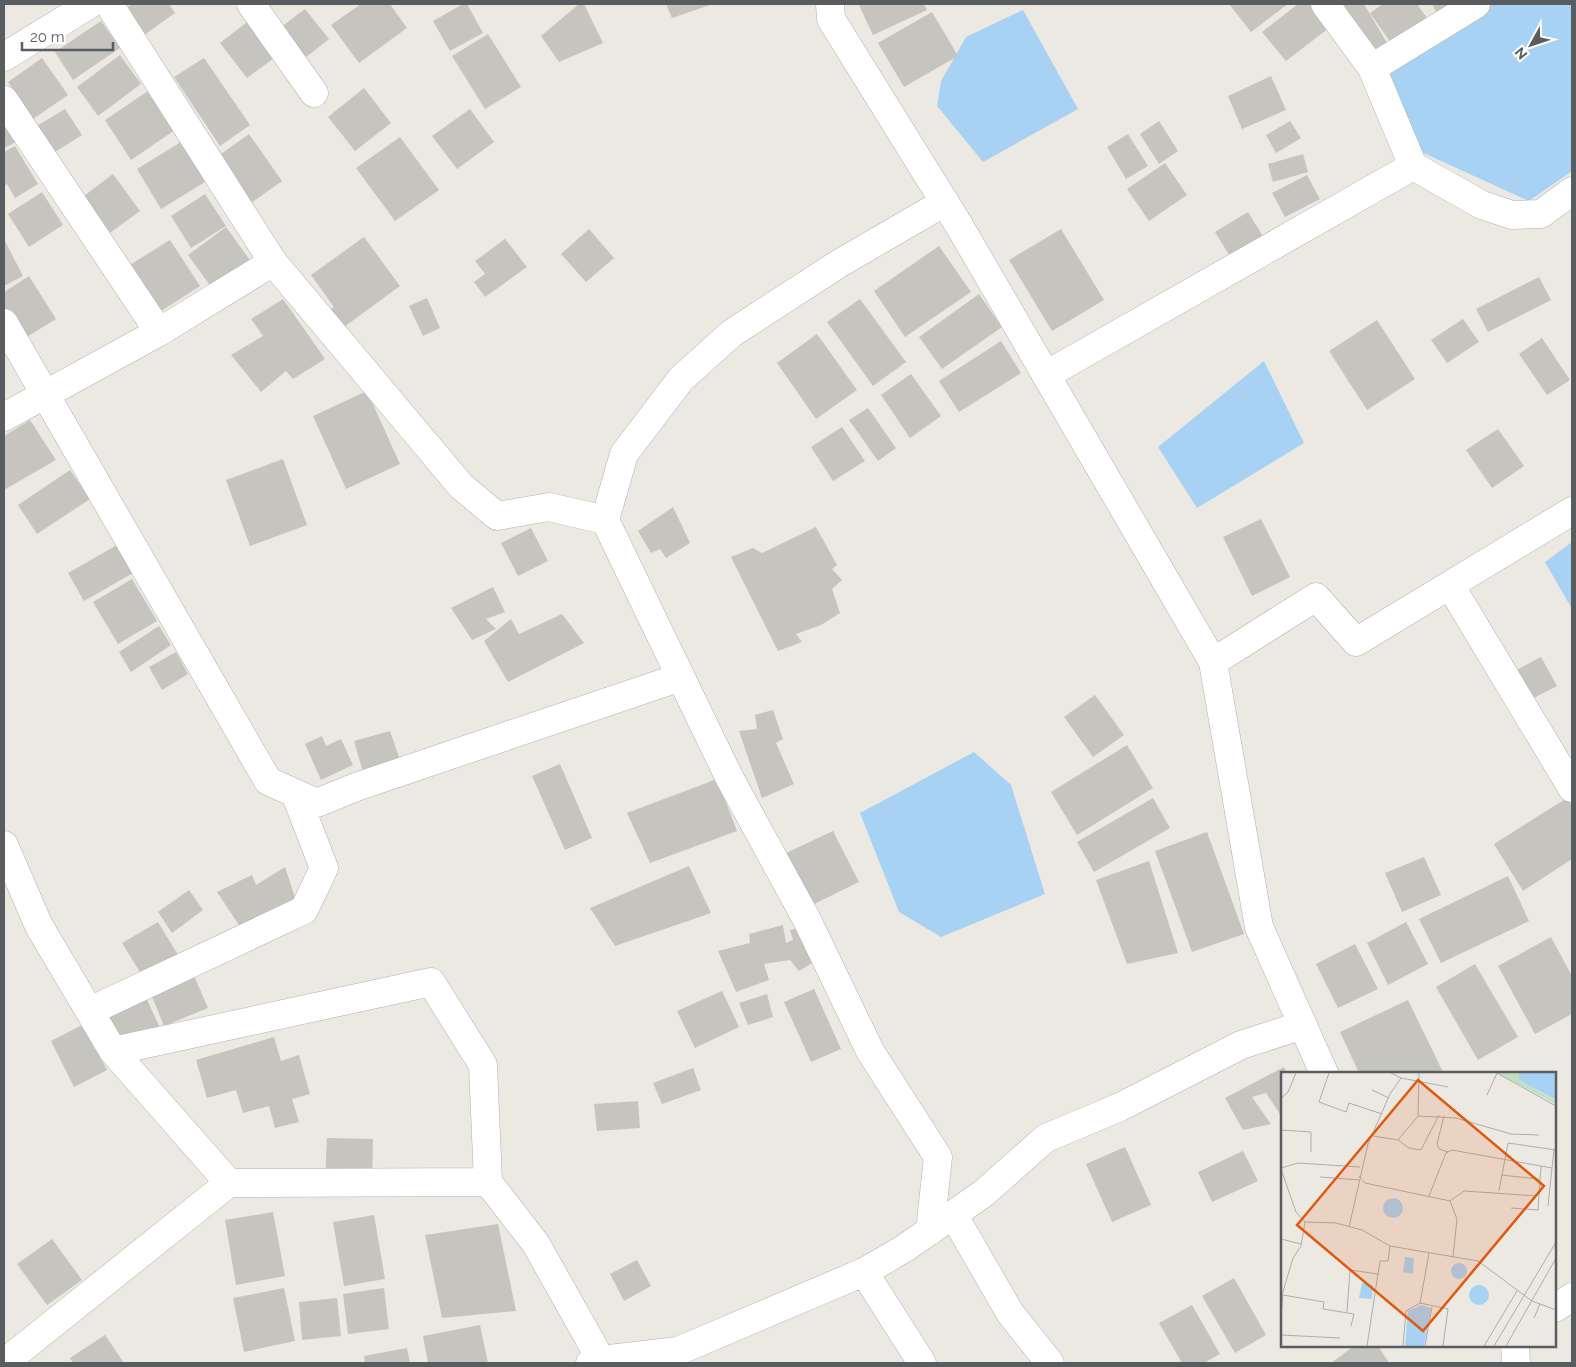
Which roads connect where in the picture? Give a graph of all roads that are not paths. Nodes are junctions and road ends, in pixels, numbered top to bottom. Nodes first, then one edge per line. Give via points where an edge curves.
1 (90, 4) edge
2 (109, 4) edge
3 (251, 4) edge
4 (830, 4) edge
5 (1325, 4) edge
6 (1476, 4) edge
7 (4, 57) edge
8 (1372, 68) junction
9 (314, 93) dead end
10 (4, 100) edge
11 (1412, 166) junction
12 (1572, 191) edge
13 (944, 202) junction
14 (272, 262) junction
15 (4, 322) edge
16 (159, 332) junction
17 (1046, 375) junction
18 (45, 394) junction
19 (4, 417) edge
20 (1572, 511) edge
21 (605, 520) junction
22 (1450, 585) junction
23 (1213, 662) junction
24 (681, 677) junction
25 (1572, 788) edge
26 (295, 793) junction
27 (4, 845) edge
28 (90, 1011) junction
29 (1303, 1025) junction
30 (113, 1051) junction
31 (1324, 1072) edge
32 (488, 1182) junction
33 (229, 1183) junction
34 (954, 1214) junction
35 (930, 1230) junction
36 (864, 1272) junction
37 (1572, 1297) edge
38 (1556, 1307) edge
39 (1515, 1347) edge
40 (595, 1362) edge
41 (4, 1363) edge
42 (922, 1363) edge
43 (1050, 1363) edge
44 (1516, 1363) edge

1 - 7 street
2 - 14 street
3 - 9 street
4 - 13 street via 831,19
5 - 8 street
6 - 8 street
8 - 11 street
10 - 16 street
11 - 12 street via 1482,206 1512,215 1541,214
11 - 17 street
13 - 17 street
13 - 21 street via 840,263 732,333 681,379 624,454
14 - 16 street
14 - 21 street via 461,486 497,516 548,507
15 - 18 street
16 - 18 street
17 - 23 street
18 - 19 street
18 - 26 street via 268,781
20 - 22 street
21 - 24 street
22 - 23 street via 1356,642 1316,597
22 - 25 street
23 - 29 street via 1259,927
24 - 26 street via 317,803
24 - 35 street via 729,777 806,918 870,1051 938,1157
26 - 28 street via 324,868 304,910
27 - 28 street via 39,926
28 - 30 street
29 - 31 street
29 - 34 street via 1241,1045 1120,1107 1046,1138 984,1193
30 - 32 street via 431,982 483,1065
30 - 33 street
32 - 33 street
32 - 40 street via 536,1244
33 - 41 street
34 - 35 street
34 - 43 street via 1010,1313
35 - 36 street
36 - 40 street via 678,1351
36 - 42 street
37 - 38 street
39 - 44 street

